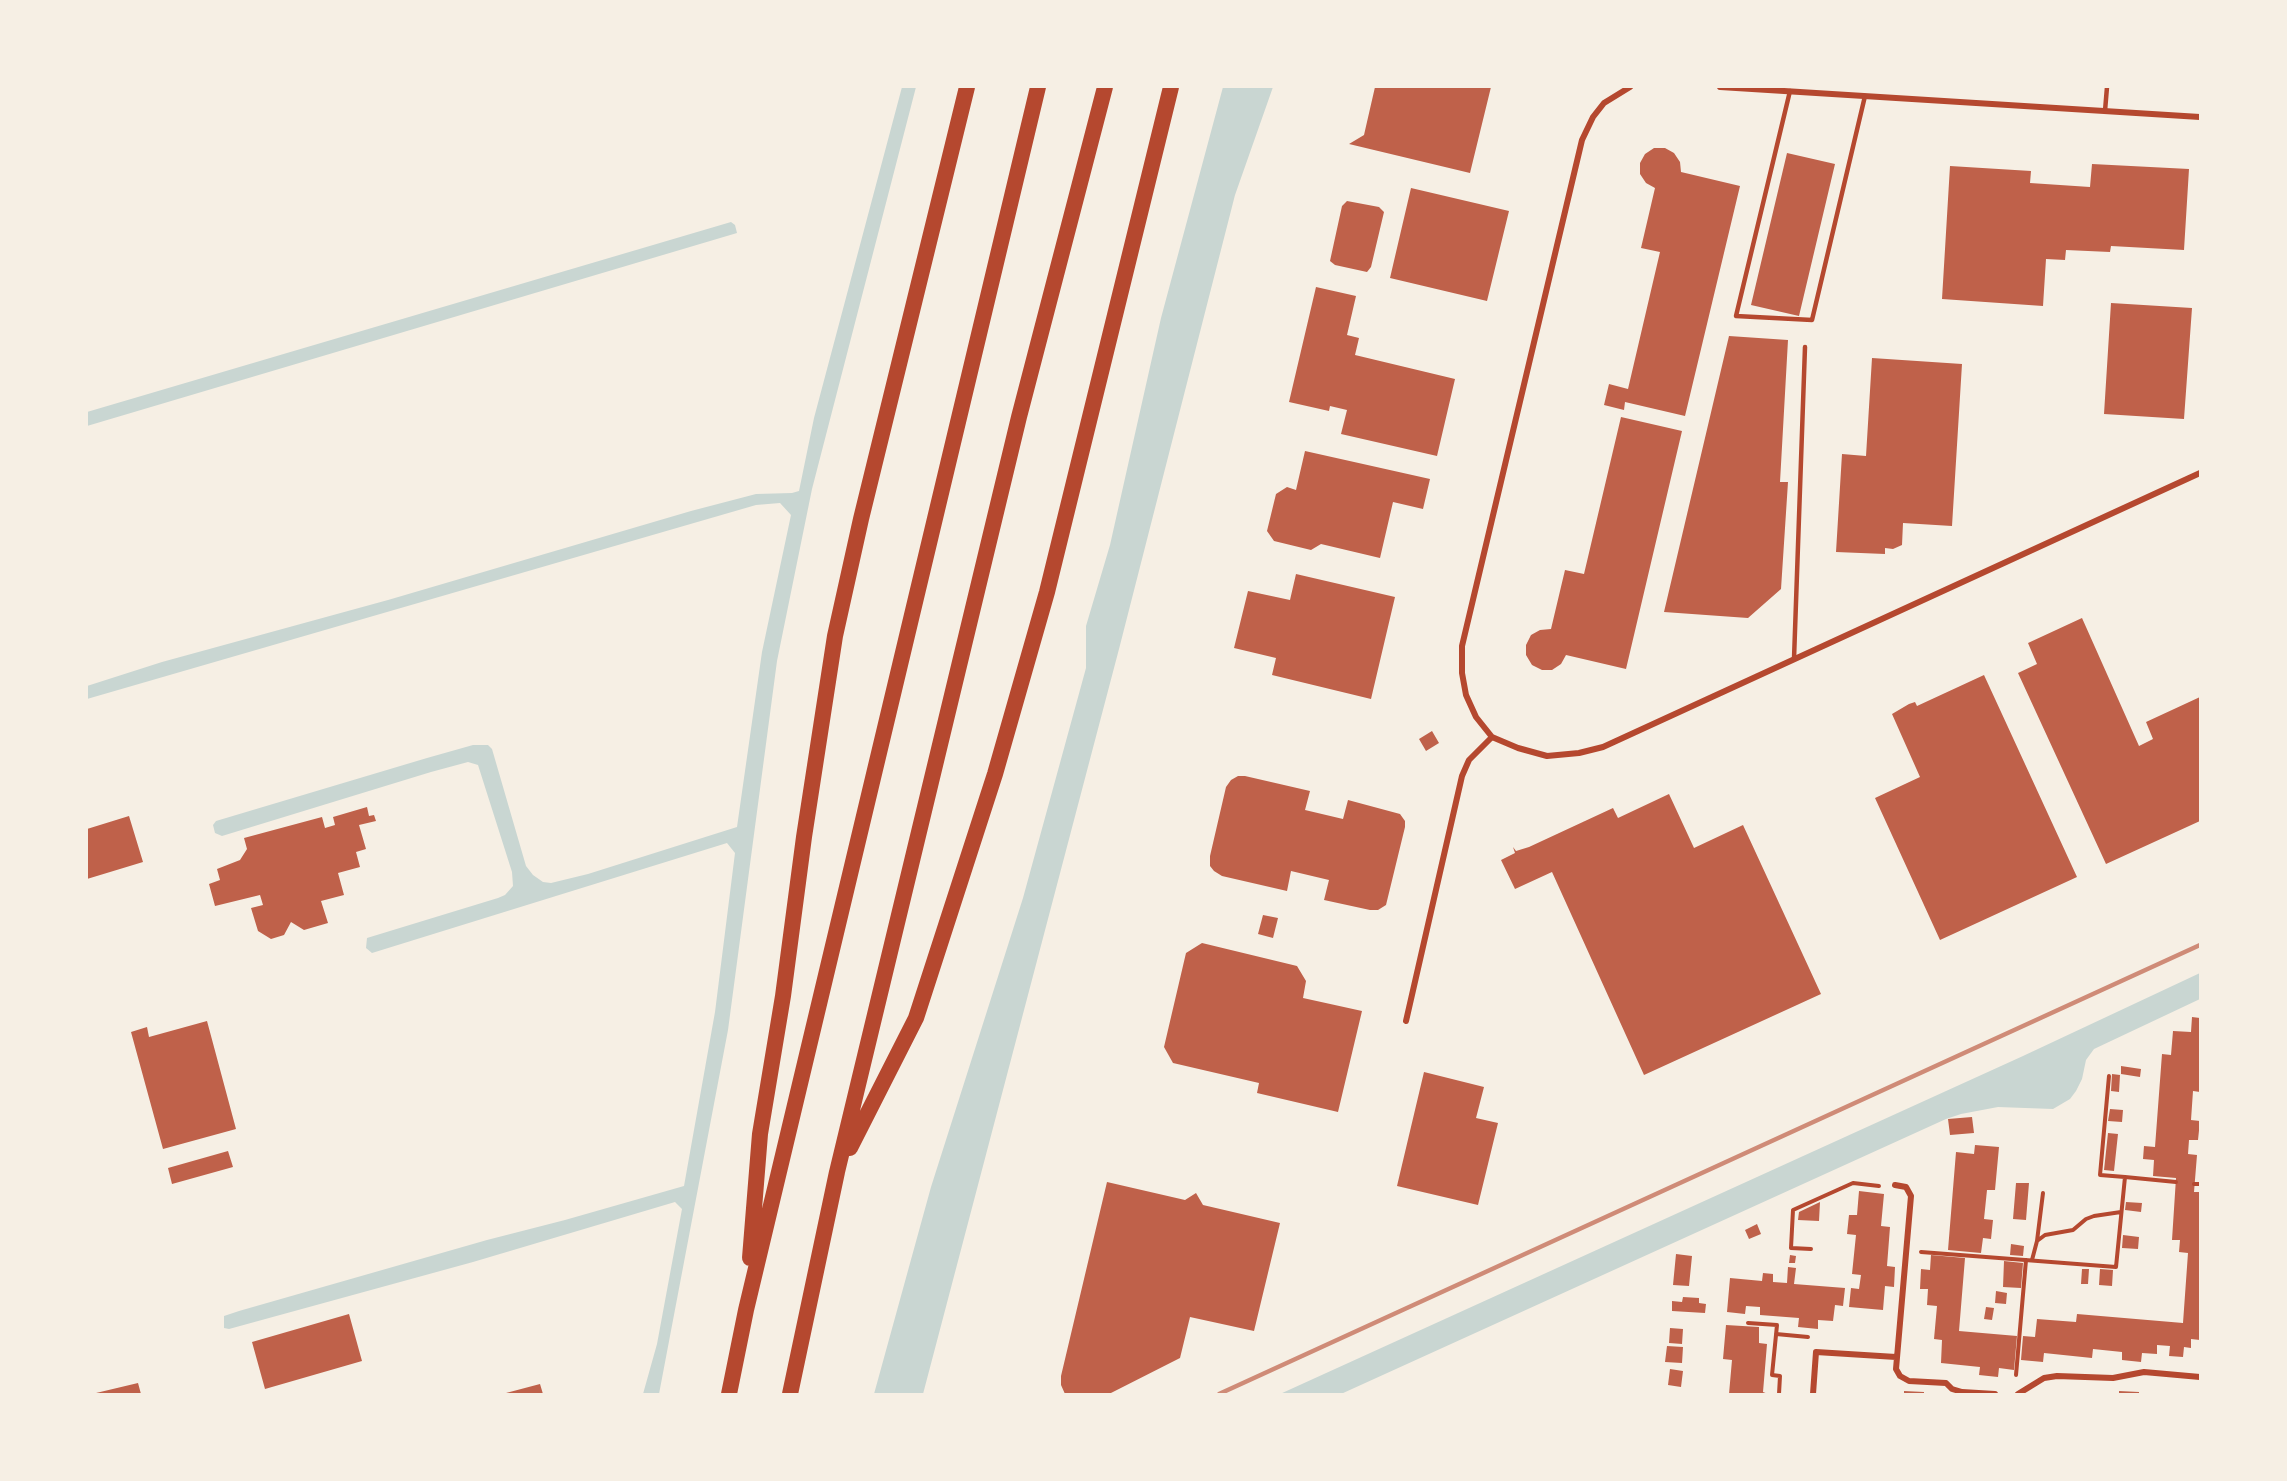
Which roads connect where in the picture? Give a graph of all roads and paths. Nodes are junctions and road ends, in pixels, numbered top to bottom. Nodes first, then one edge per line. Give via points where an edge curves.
1 (967, 87) edge
2 (1038, 87) edge
3 (1105, 87) edge
4 (1170, 87) edge
5 (1630, 87) edge
6 (1720, 87) edge
7 (2106, 87) edge
8 (1790, 91) junction
9 (1865, 96) junction
10 (2105, 111) junction
11 (2200, 117) edge
12 (1805, 347) dead end
13 (2200, 473) edge
14 (1794, 658) junction
15 (1492, 737) junction
16 (1406, 1021) dead end
17 (2109, 1076) dead end
18 (837, 1172) junction
19 (2125, 1177) junction
20 (2176, 1182) dead end
21 (1895, 1185) joint
22 (2043, 1193) dead end
23 (2121, 1212) junction
24 (2037, 1241) junction
25 (1810, 1249) dead end
26 (1906, 1251) junction
27 (2026, 1260) junction
28 (2032, 1260) junction
29 (746, 1310) junction
30 (1748, 1323) dead end
31 (1776, 1334) junction
32 (1816, 1352) junction
33 (1896, 1358) junction
34 (2200, 1377) edge
35 (2016, 1383) dead end
36 (729, 1394) edge
37 (790, 1394) edge
38 (1779, 1394) edge
39 (1813, 1394) edge
40 (1995, 1394) edge
41 (2018, 1394) edge

1 - 29 highway via 835,636 760,1134
2 - 29 highway
3 - 18 highway via 1019,417
4 - 18 highway via 1047,592 995,774 916,1018
5 - 15 street via 1605,103 1582,140 1462,646 1466,695 1476,717
6 - 8 street
7 - 10 lane
8 - 9 street
8 - 9 lane via 1736,316 1812,320
9 - 10 street
10 - 11 street
12 - 14 lane
13 - 14 street
14 - 15 street via 1603,747 1547,756
15 - 16 street via 1469,760 1462,776
17 - 19 path via 2100,1175
18 - 37 highway
19 - 20 path
19 - 23 path
21 - 25 path via 1853,1183 1793,1210 1791,1248
21 - 26 street via 1906,1187 1911,1196
22 - 24 path
23 - 24 path via 2094,1216 2073,1230 2045,1235
23 - 28 path via 2116,1267
24 - 28 path
26 - 27 path
26 - 33 street
27 - 28 path
27 - 35 path
29 - 36 highway
30 - 31 path via 1777,1325
31 - 32 path via 1818,1338
31 - 38 path via 1772,1375 1780,1376
32 - 33 street
32 - 39 street
33 - 40 street via 1900,1376 1909,1381 1946,1383 1962,1392
34 - 41 street via 2144,1372 2113,1378 2057,1376 2044,1378

